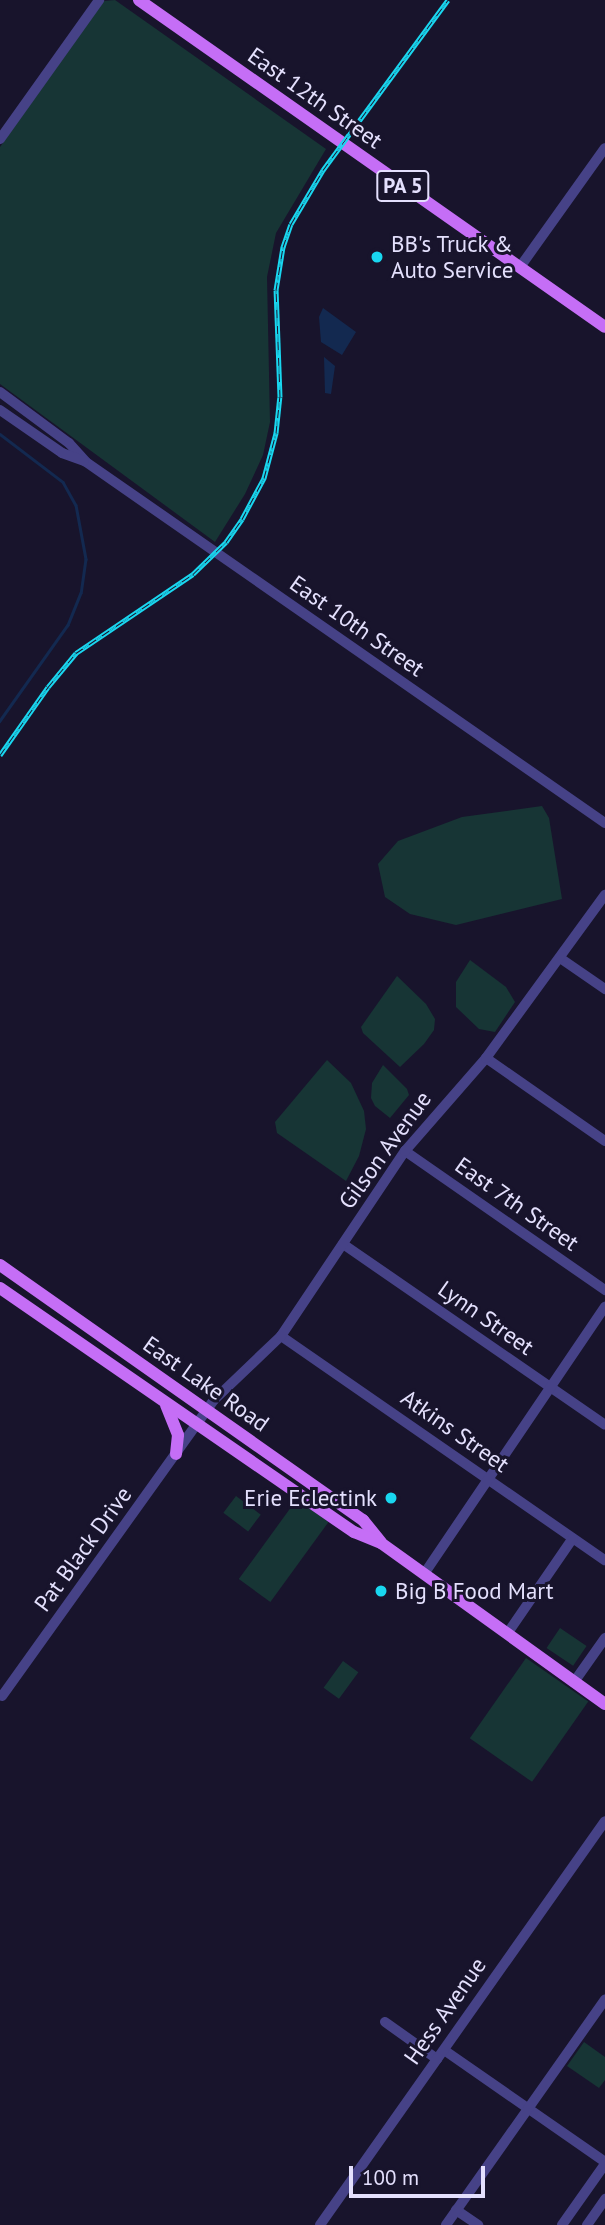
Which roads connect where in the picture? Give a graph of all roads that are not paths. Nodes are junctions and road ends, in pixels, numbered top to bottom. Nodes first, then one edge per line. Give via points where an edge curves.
1 (99, 0) edge
2 (139, 0) edge
3 (0, 139) edge
4 (605, 148) edge
5 (520, 267) junction
6 (605, 327) edge
7 (0, 392) edge
8 (0, 410) edge
9 (86, 462) junction
10 (605, 824) edge
11 (605, 895) edge
12 (560, 958) junction
13 (605, 989) edge
14 (486, 1058) junction
15 (605, 1141) edge
16 (405, 1151) junction
17 (343, 1244) junction
18 (0, 1265) edge
19 (0, 1288) edge
20 (605, 1290) edge
21 (605, 1307) edge
22 (281, 1336) junction
23 (550, 1387) junction
24 (166, 1404) junction
25 (207, 1410) junction
26 (605, 1425) edge
27 (197, 1426) junction
28 (176, 1454) junction
29 (488, 1480) junction
30 (573, 1538) junction
31 (381, 1543) junction
32 (605, 1560) edge
33 (424, 1574) junction
34 (507, 1634) junction
35 (605, 1637) edge
36 (574, 1682) junction
37 (2, 1696) dead end
38 (605, 1704) edge
39 (605, 1821) edge
40 (605, 2000) edge
41 (385, 2022) dead end
42 (440, 2054) junction
43 (529, 2108) junction
44 (605, 2163) edge
45 (605, 2199) edge
46 (456, 2210) junction
47 (320, 2225) edge
48 (446, 2225) edge
49 (478, 2225) edge
50 (562, 2225) edge
51 (587, 2225) edge

1 - 3 street
2 - 5 main road, East 12th Street / PA 5
4 - 5 street
5 - 6 main road, East 12th Street / PA 5
7 - 9 street, East 10th Street via 69,443
8 - 9 street, East 10th Street via 62,453
9 - 10 street, East 10th Street
11 - 12 street, Gilson Avenue
12 - 13 street
12 - 14 street, Gilson Avenue
14 - 15 street
14 - 16 street, Gilson Avenue
16 - 17 street, Gilson Avenue
16 - 20 street, East 7th Street
17 - 22 street, Gilson Avenue
17 - 23 street, Lynn Street
18 - 25 main road, East Lake Road
19 - 24 main road, East Lake Road
21 - 23 street
22 - 25 street, Gilson Avenue
22 - 29 street, Atkins Street
23 - 26 street, Lynn Street
23 - 29 street
24 - 27 main road, East Lake Road
24 - 28 main road via 177,1435
25 - 27 street, Gilson Avenue
25 - 31 main road, East Lake Road via 363,1520
27 - 28 street, Pat Black Drive
27 - 31 main road, East Lake Road via 354,1532
28 - 37 street, Pat Black Drive
29 - 30 street, Atkins Street
29 - 33 street
30 - 32 street, Atkins Street
30 - 34 street
31 - 33 main road, East Lake Road
33 - 34 main road, East Lake Road
34 - 36 main road, East Lake Road
35 - 36 street
36 - 38 main road, East Lake Road
39 - 42 street, Hess Avenue
40 - 43 street
41 - 42 street
42 - 43 street
42 - 47 street, Hess Avenue
43 - 44 street
43 - 46 street
44 - 50 street
45 - 51 street
46 - 48 street
46 - 49 street

